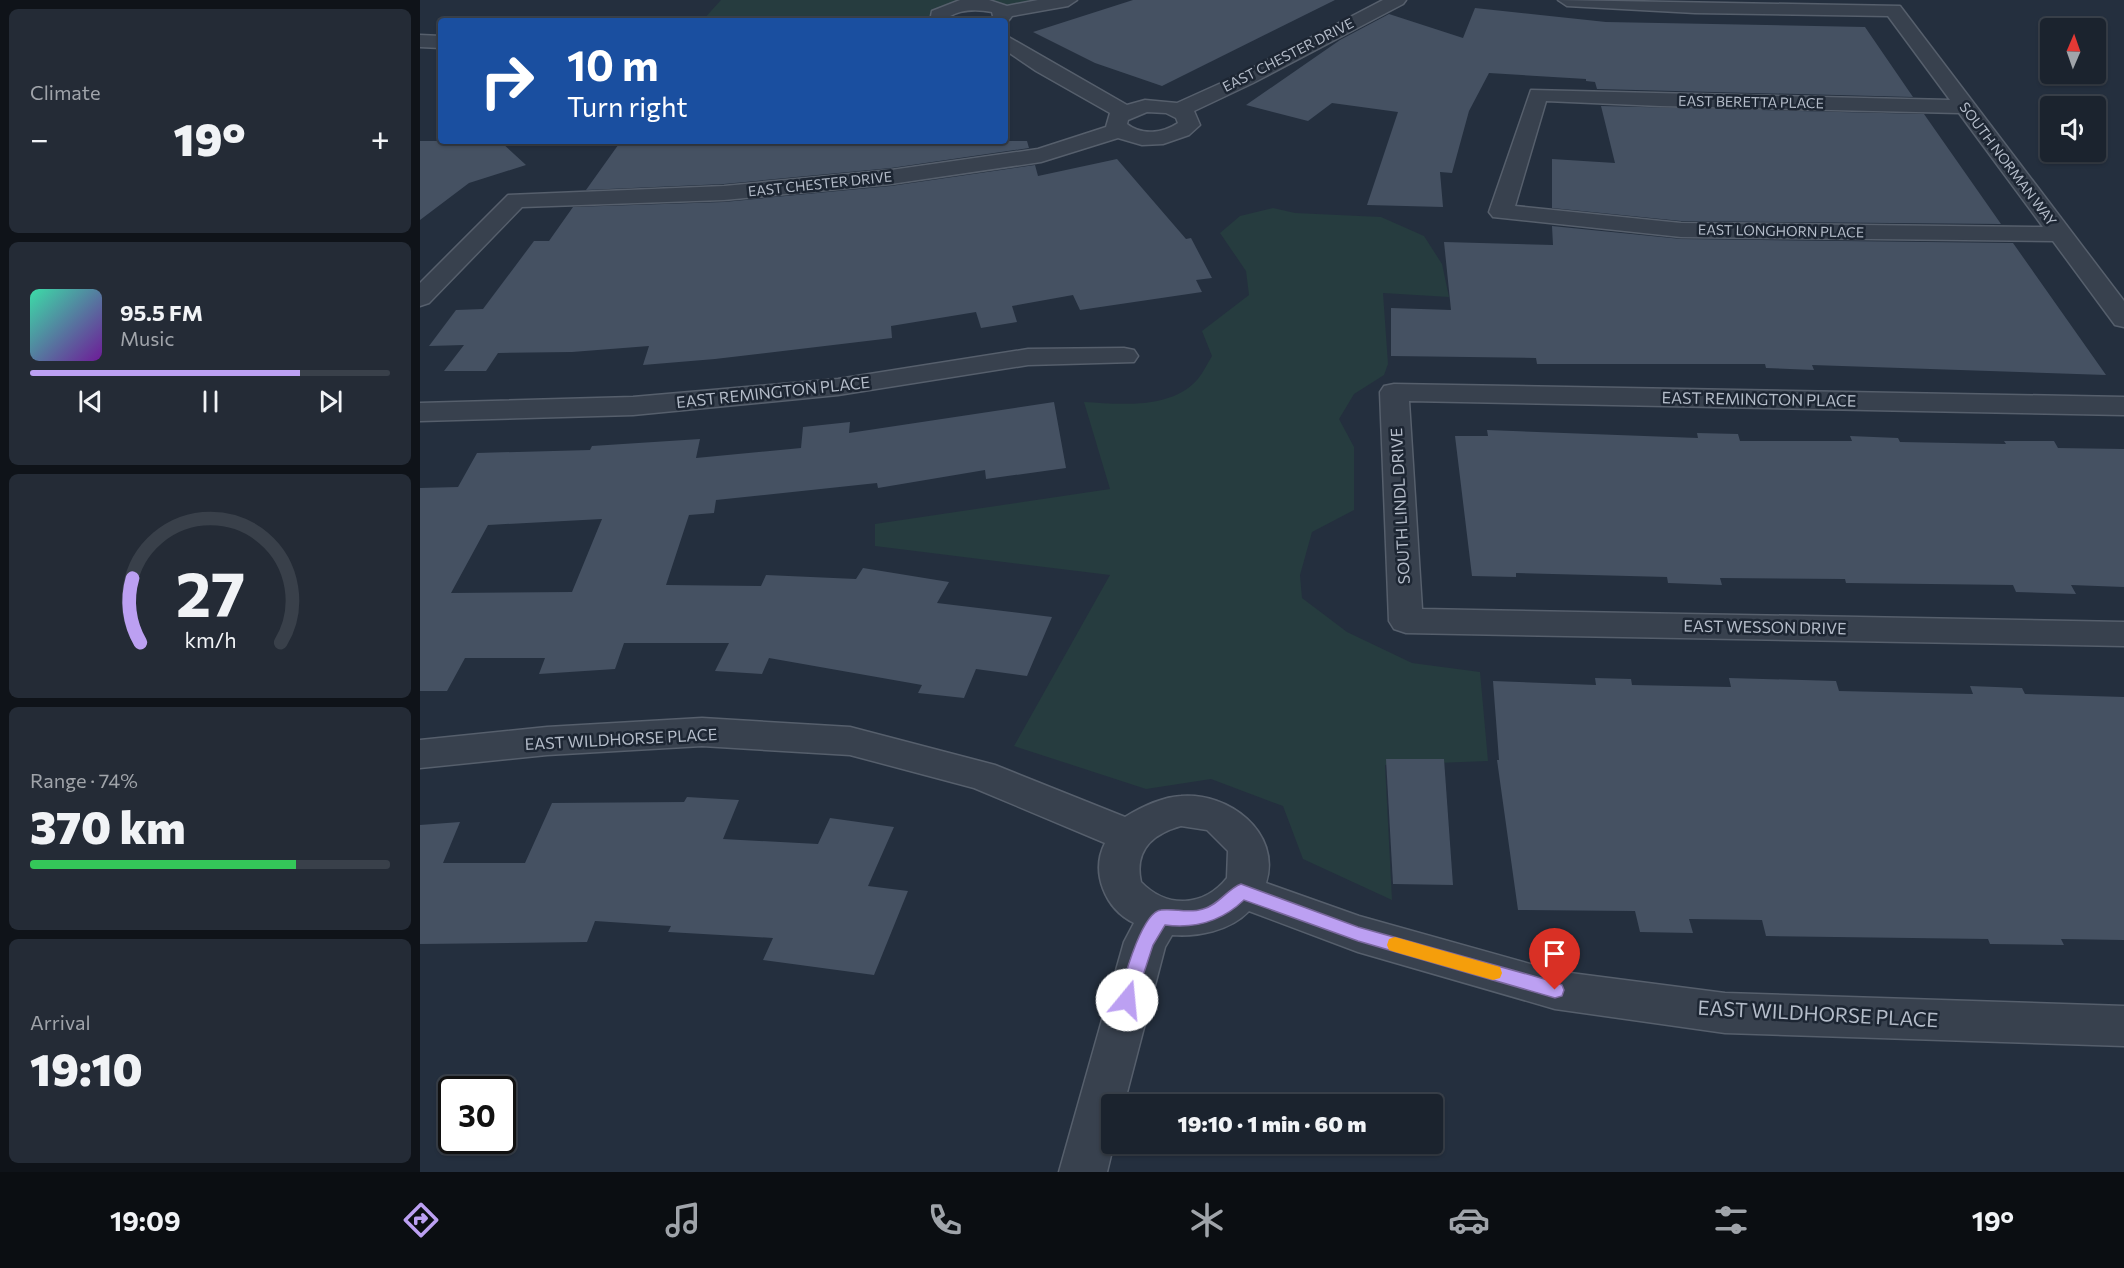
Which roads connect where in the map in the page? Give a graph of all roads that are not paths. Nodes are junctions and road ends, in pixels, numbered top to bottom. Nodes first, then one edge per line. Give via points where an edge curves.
1 (1068, 0) edge
2 (1397, 0) edge
3 (1567, 0) edge
4 (960, 3) edge
5 (1001, 16) edge
6 (939, 18) edge
7 (420, 41) edge
8 (438, 42) edge
9 (1008, 43) edge
10 (1965, 107) junction
11 (1179, 110) junction
12 (1122, 121) junction
13 (1501, 213) joint
14 (2061, 234) junction
15 (420, 298) edge
16 (2124, 319) edge
17 (1124, 356) dead end
18 (1395, 392) joint
19 (2124, 406) edge
20 (420, 412) edge
21 (1406, 621) joint
22 (2124, 633) edge
23 (420, 754) edge
24 (1130, 836) junction
25 (1241, 891) junction
26 (1161, 917) junction
27 (2124, 1026) edge
28 (1083, 1172) edge

1 - 5 street
2 - 11 street, EAST CHESTER DRIVE
3 - 10 street, SOUTH NORMAN WAY via 1695,7 1893,10
4 - 5 street via 992,6
4 - 6 street
7 - 8 street
9 - 12 street
10 - 13 street, EAST BERETTA PLACE via 1538,94
10 - 14 street, SOUTH NORMAN WAY
11 - 12 street, EAST CHESTER DRIVE via 1145,106
11 - 12 street via 1189,119 1188,125 1174,134 1150,138 1127,135
12 - 15 street, EAST CHESTER DRIVE via 1041,155 891,177 724,193 516,200
13 - 14 street, EAST LONGHORN PLACE via 1681,230
14 - 16 street, SOUTH NORMAN WAY
17 - 20 street, EAST REMINGTON PLACE via 1028,357 838,387 633,406
18 - 19 street, EAST REMINGTON PLACE
18 - 21 street, SOUTH LINDL DRIVE
21 - 22 street, EAST WESSON DRIVE
23 - 24 street, EAST WILDHORSE PLACE via 547,741 702,732 850,741 982,775
24 - 25 street via 1161,815 1181,811 1220,818 1246,842 1249,875
24 - 26 street via 1121,851 1121,883 1130,898
25 - 26 street via 1226,906 1206,916 1183,920
25 - 27 street, EAST WILDHORSE PLACE via 1358,934 1555,990 1725,1013
26 - 28 street via 1142,952

